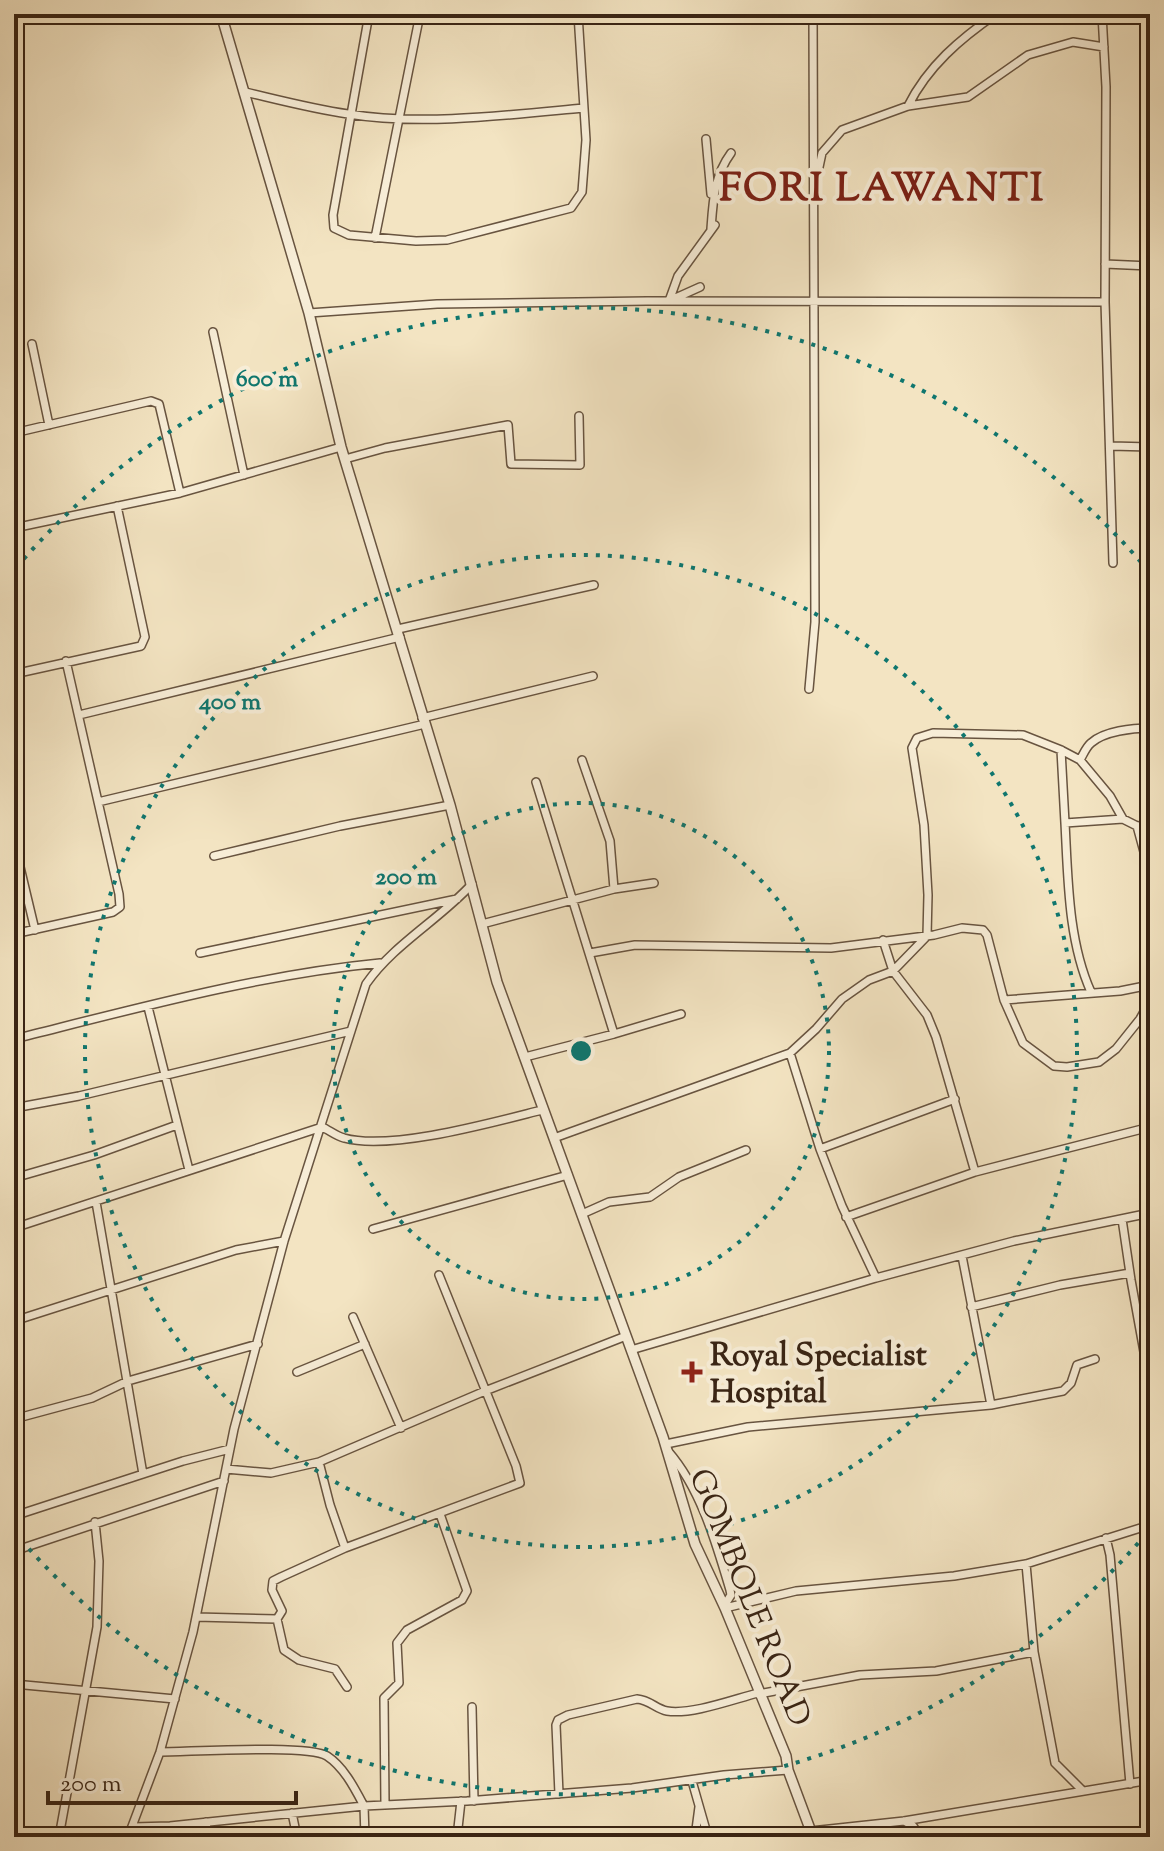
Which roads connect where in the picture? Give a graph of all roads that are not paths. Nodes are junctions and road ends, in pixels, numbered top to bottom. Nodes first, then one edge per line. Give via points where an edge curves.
1 (221, 14) edge
2 (369, 14) edge
3 (420, 14) edge
4 (578, 14) edge
5 (813, 14) edge
6 (996, 14) edge
7 (1102, 14) edge
8 (1104, 47) junction
9 (245, 92) junction
10 (908, 106) junction
11 (583, 108) junction
12 (350, 115) junction
13 (400, 118) junction
14 (706, 139) dead end
15 (731, 153) dead end
16 (813, 195) junction
17 (712, 204) junction
18 (375, 238) junction
19 (1105, 264) junction
20 (1150, 266) edge
21 (700, 287) dead end
22 (669, 301) junction
23 (1105, 302) junction
24 (816, 303) junction
25 (309, 313) junction
26 (213, 332) dead end
27 (32, 344) dead end
28 (579, 416) dead end
29 (49, 425) junction
30 (14, 433) edge
31 (1111, 446) junction
32 (341, 447) junction
33 (1150, 447) edge
34 (345, 459) junction
35 (244, 475) junction
36 (180, 493) junction
37 (117, 506) junction
38 (14, 528) edge
39 (1113, 563) dead end
40 (594, 585) dead end
41 (399, 633) junction
42 (66, 661) junction
43 (14, 674) edge
44 (593, 676) dead end
45 (809, 689) dead end
46 (79, 715) junction
47 (424, 721) junction
48 (1150, 728) edge
49 (1061, 750) junction
50 (582, 760) dead end
51 (1080, 760) junction
52 (536, 782) dead end
53 (98, 802) junction
54 (450, 805) junction
55 (1123, 819) junction
56 (1065, 823) junction
57 (1150, 825) edge
58 (1137, 826) junction
59 (14, 842) edge
60 (214, 856) dead end
61 (1150, 873) edge
62 (654, 883) dead end
63 (472, 884) junction
64 (614, 889) junction
65 (459, 899) junction
66 (574, 900) junction
67 (482, 924) junction
68 (35, 930) junction
69 (14, 934) edge
70 (927, 936) junction
71 (883, 940) junction
72 (200, 953) dead end
73 (590, 953) junction
74 (380, 963) junction
75 (893, 971) junction
76 (1150, 985) edge
77 (1091, 992) junction
78 (1004, 1000) junction
79 (1150, 1001) edge
80 (148, 1007) junction
81 (681, 1014) dead end
82 (351, 1031) junction
83 (614, 1034) junction
84 (14, 1039) edge
85 (790, 1053) junction
86 (525, 1057) junction
87 (163, 1077) junction
88 (955, 1099) junction
89 (14, 1108) edge
90 (542, 1110) junction
91 (177, 1125) junction
92 (322, 1127) junction
93 (1150, 1127) edge
94 (554, 1138) junction
95 (820, 1149) junction
96 (746, 1150) dead end
97 (189, 1170) junction
98 (975, 1172) junction
99 (568, 1175) junction
100 (14, 1178) edge
101 (96, 1202) junction
102 (1150, 1213) edge
103 (582, 1214) junction
104 (846, 1217) junction
105 (1122, 1219) junction
106 (14, 1228) edge
107 (373, 1229) dead end
108 (284, 1241) junction
109 (962, 1256) junction
110 (1130, 1273) junction
111 (439, 1275) dead end
112 (876, 1278) junction
113 (111, 1289) junction
114 (971, 1307) junction
115 (353, 1317) dead end
116 (14, 1321) edge
117 (626, 1336) junction
118 (1146, 1342) edge
119 (258, 1344) junction
120 (365, 1344) junction
121 (631, 1350) junction
122 (1095, 1359) dead end
123 (297, 1372) dead end
124 (128, 1381) junction
125 (1150, 1385) edge
126 (485, 1391) junction
127 (991, 1405) junction
128 (14, 1419) edge
129 (401, 1428) junction
130 (666, 1446) junction
131 (230, 1449) junction
132 (319, 1462) junction
133 (226, 1469) junction
134 (143, 1474) junction
135 (224, 1481) junction
136 (440, 1514) junction
137 (14, 1516) edge
138 (95, 1522) junction
139 (1150, 1525) edge
140 (14, 1536) edge
141 (1106, 1538) junction
142 (345, 1548) junction
143 (16, 1551) edge
144 (1026, 1564) junction
145 (725, 1607) junction
146 (196, 1617) junction
147 (277, 1619) junction
148 (1034, 1652) junction
149 (14, 1684) edge
150 (347, 1687) dead end
151 (85, 1691) junction
152 (758, 1694) junction
153 (175, 1699) junction
154 (472, 1707) dead end
155 (160, 1752) junction
156 (788, 1770) junction
157 (1150, 1780) edge
158 (692, 1781) junction
159 (1130, 1784) junction
160 (1083, 1791) junction
161 (559, 1794) junction
162 (461, 1801) junction
163 (474, 1801) junction
164 (385, 1805) junction
165 (699, 1805) junction
166 (364, 1806) junction
167 (292, 1813) junction
168 (904, 1821) junction
169 (206, 1822) junction
170 (133, 1827) junction
171 (812, 1834) edge
172 (59, 1837) edge
173 (128, 1837) edge
174 (208, 1837) edge
175 (297, 1837) edge
176 (365, 1837) edge
177 (457, 1837) edge
178 (695, 1837) edge
179 (708, 1837) edge
180 (920, 1837) edge

1 - 9 street, GOMBOLE ROAD
2 - 12 street
3 - 13 street
4 - 11 street
5 - 16 street
6 - 10 street via 931,68
7 - 8 street
8 - 10 street via 1073,42 1028,55 968,97
8 - 19 street
9 - 12 street
9 - 25 street, GOMBOLE ROAD
10 - 16 street via 842,130 822,153
11 - 13 street
11 - 18 street via 582,192 571,208 447,240
12 - 13 street
12 - 18 street via 334,228
13 - 18 street
14 - 17 street
15 - 17 street
16 - 24 street
17 - 22 street via 713,228 678,276
19 - 20 street
19 - 23 street
21 - 22 street
22 - 24 street
22 - 25 street via 437,304
23 - 24 street
23 - 31 street
24 - 45 street via 815,622
25 - 32 street, GOMBOLE ROAD
26 - 35 street
27 - 29 street
28 - 34 street via 580,465 511,464 508,425
29 - 30 street
29 - 36 street via 151,401 159,404
31 - 33 street
31 - 39 street
32 - 34 street, GOMBOLE ROAD
32 - 35 street
34 - 41 street, GOMBOLE ROAD
35 - 36 street
36 - 37 street
37 - 38 street
37 - 42 street via 145,637 141,646
40 - 41 street
41 - 46 street
41 - 47 street, GOMBOLE ROAD
42 - 43 street
42 - 46 street
44 - 47 street
46 - 53 street
47 - 53 street
47 - 54 street, GOMBOLE ROAD
48 - 51 street via 1103,737 1091,743
49 - 51 street
49 - 56 street
49 - 70 street via 1023,735 933,733 914,741 924,825
50 - 64 street via 610,841
51 - 55 street
52 - 66 street
53 - 68 street via 120,907
54 - 60 street
54 - 63 street, GOMBOLE ROAD
55 - 56 street
55 - 58 street
56 - 77 street via 1081,970
57 - 58 street
58 - 61 street
59 - 68 street
62 - 64 street
63 - 65 street
63 - 67 street, GOMBOLE ROAD
64 - 66 street
65 - 72 street
65 - 74 street
66 - 67 street
66 - 73 street
67 - 86 street, GOMBOLE ROAD
68 - 69 street
70 - 71 street
70 - 75 street
70 - 78 street via 962,928 983,930
71 - 73 street via 831,948 635,945
71 - 75 street
73 - 83 street
74 - 80 street via 271,979
74 - 82 street via 366,984
75 - 85 street via 842,999
75 - 88 street via 927,1015
76 - 77 street
77 - 78 street
78 - 79 street via 1023,1043 1054,1066 1067,1067 1099,1062 1116,1049
80 - 84 street
80 - 87 street
81 - 83 street
82 - 87 street
82 - 92 street
83 - 86 street
85 - 94 street
85 - 95 street
86 - 90 street, GOMBOLE ROAD
87 - 89 street
87 - 91 street
88 - 95 street
88 - 98 street
90 - 92 street via 385,1142 342,1137
90 - 94 street, GOMBOLE ROAD
91 - 97 street
91 - 100 street
92 - 97 street
92 - 108 street
93 - 98 street
94 - 99 street, GOMBOLE ROAD
95 - 104 street
96 - 103 street via 679,1177 650,1197 609,1202
97 - 101 street
98 - 104 street
99 - 103 street, GOMBOLE ROAD
99 - 107 street
101 - 106 street
101 - 113 street
102 - 105 street
103 - 117 street, GOMBOLE ROAD
104 - 112 street
105 - 109 street
105 - 110 street
108 - 113 street via 236,1250
108 - 119 street
109 - 112 street
109 - 114 street
110 - 114 street
110 - 118 street
111 - 126 street
112 - 121 street
113 - 116 street
113 - 124 street
114 - 127 street
115 - 120 street
117 - 121 street, GOMBOLE ROAD
117 - 126 street
118 - 125 street
119 - 124 street
119 - 131 street
120 - 123 street
120 - 129 street
121 - 130 street, GOMBOLE ROAD
122 - 127 street via 1077,1365 1063,1391
124 - 128 street via 92,1398
124 - 134 street
126 - 129 street
126 - 136 street via 520,1483
127 - 130 street via 748,1427
129 - 132 street
130 - 145 street, GOMBOLE ROAD via 695,1544
130 - 145 street via 696,1493 714,1542 731,1595
131 - 133 street
131 - 134 street
132 - 133 street via 271,1473
132 - 142 street
133 - 135 street
134 - 137 street
135 - 138 street
135 - 146 street
136 - 142 street
136 - 164 street via 467,1591 462,1600 407,1630 397,1643 399,1683 384,1698 382,1715
138 - 143 street
138 - 151 street via 97,1627
139 - 141 street
140 - 143 street
141 - 144 street
141 - 159 street
142 - 147 street via 273,1581 282,1611
144 - 145 street via 796,1591
144 - 148 street
145 - 152 street, GOMBOLE ROAD
146 - 147 street
146 - 153 street
147 - 150 street via 284,1650 299,1660 335,1669
148 - 152 street via 936,1671 860,1675
148 - 160 street via 1055,1763
149 - 151 street
151 - 153 street
151 - 172 street
152 - 156 street, GOMBOLE ROAD
152 - 161 street via 679,1711 637,1699 558,1720
153 - 155 street
154 - 163 street
155 - 166 street via 326,1754
155 - 170 street
156 - 158 street
156 - 171 street, GOMBOLE ROAD
157 - 159 street
158 - 161 street
158 - 165 street
159 - 160 street
160 - 168 street
161 - 163 street
162 - 163 street
162 - 164 street
162 - 177 street
164 - 166 street
165 - 178 street
165 - 179 street
166 - 167 street
166 - 176 street
167 - 169 street
167 - 175 street
168 - 171 street
168 - 180 street
169 - 170 street
169 - 174 street
170 - 173 street

